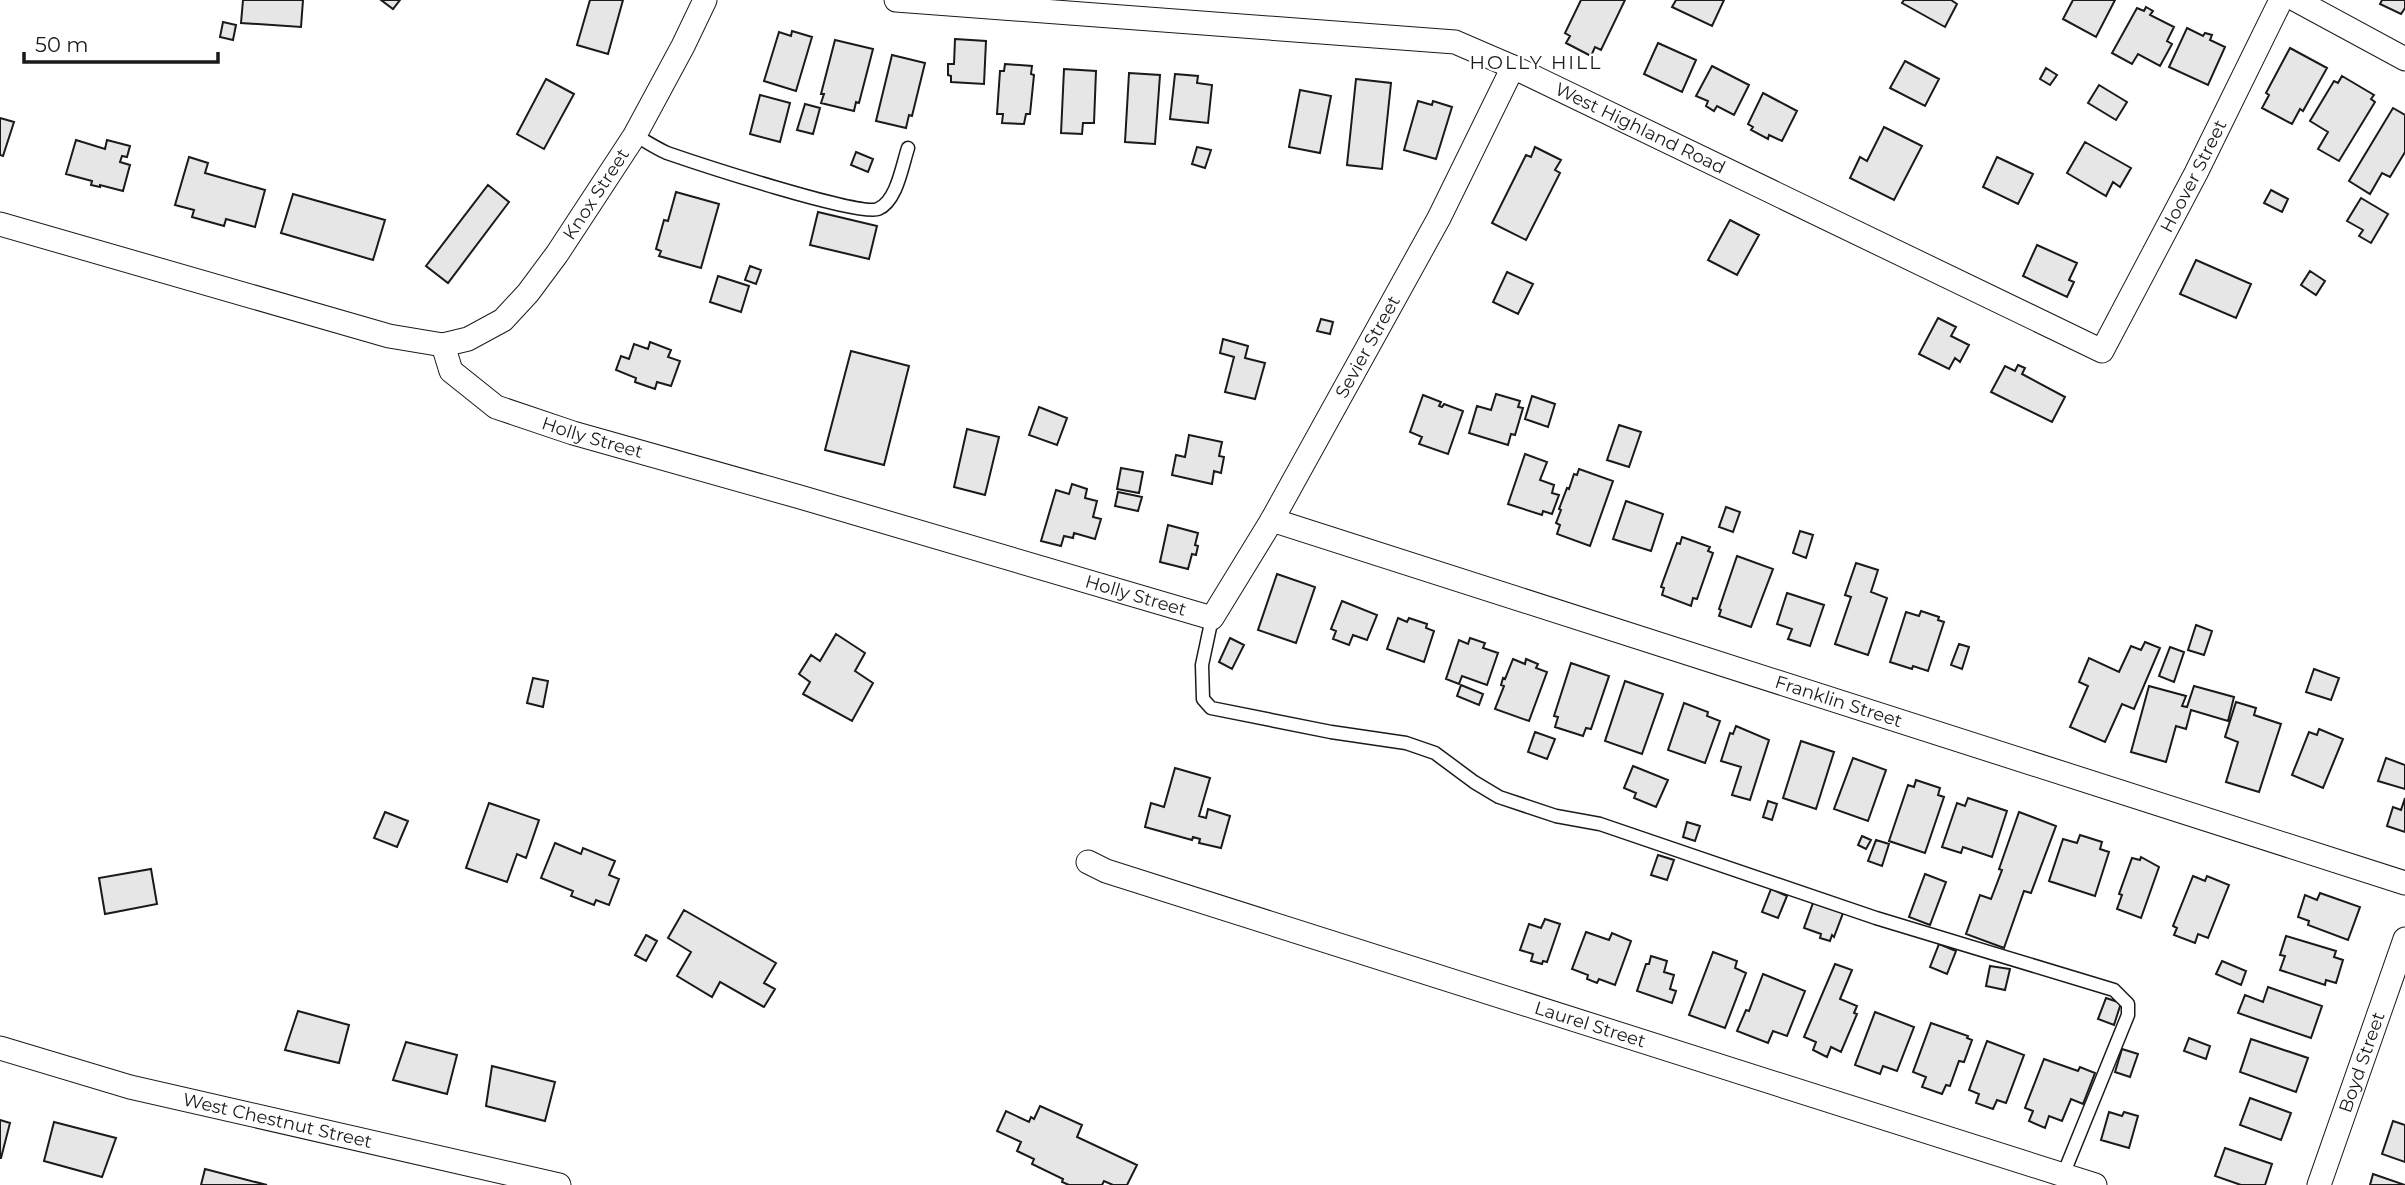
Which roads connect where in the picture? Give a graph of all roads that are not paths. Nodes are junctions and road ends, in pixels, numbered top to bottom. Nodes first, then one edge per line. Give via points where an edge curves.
1 (705, 0) edge
2 (896, 0) edge
3 (2281, 0) edge
4 (2296, 0) edge
5 (2405, 59) edge
6 (1513, 67) junction
7 (635, 135) junction
8 (908, 148) dead end
9 (0, 224) edge
10 (443, 345) junction
11 (2102, 351) joint
12 (1272, 520) junction
13 (1212, 618) junction
14 (1088, 862) dead end
15 (2405, 883) edge
16 (2405, 939) edge
17 (0, 1048) edge
18 (2063, 1175) junction
19 (559, 1185) edge
20 (2095, 1185) edge
21 (2319, 1185) edge

1 - 7 street, Knox Street
2 - 6 street, West Highland Road via 1455,42
3 - 11 street, Hoover Street
4 - 5 street
6 - 11 street, West Highland Road
6 - 12 street, Sevier Street via 1439,218
7 - 8 lane via 664,152 848,207 876,211 892,196
7 - 10 street, Knox Street via 528,293 503,320 468,339
9 - 10 street via 389,336
10 - 13 street, Holly Street via 451,371 496,407
12 - 13 street, Sevier Street
12 - 15 street, Franklin Street
13 - 18 lane via 1202,665 1203,699 1211,708 1406,743 1435,753 1500,797 1556,816 1600,824 1876,918 2114,990 2128,1004 2128,1015
14 - 18 street, Laurel Street
16 - 21 street, Boyd Street
17 - 19 street, West Chestnut Street via 130,1087
18 - 20 street, Laurel Street

